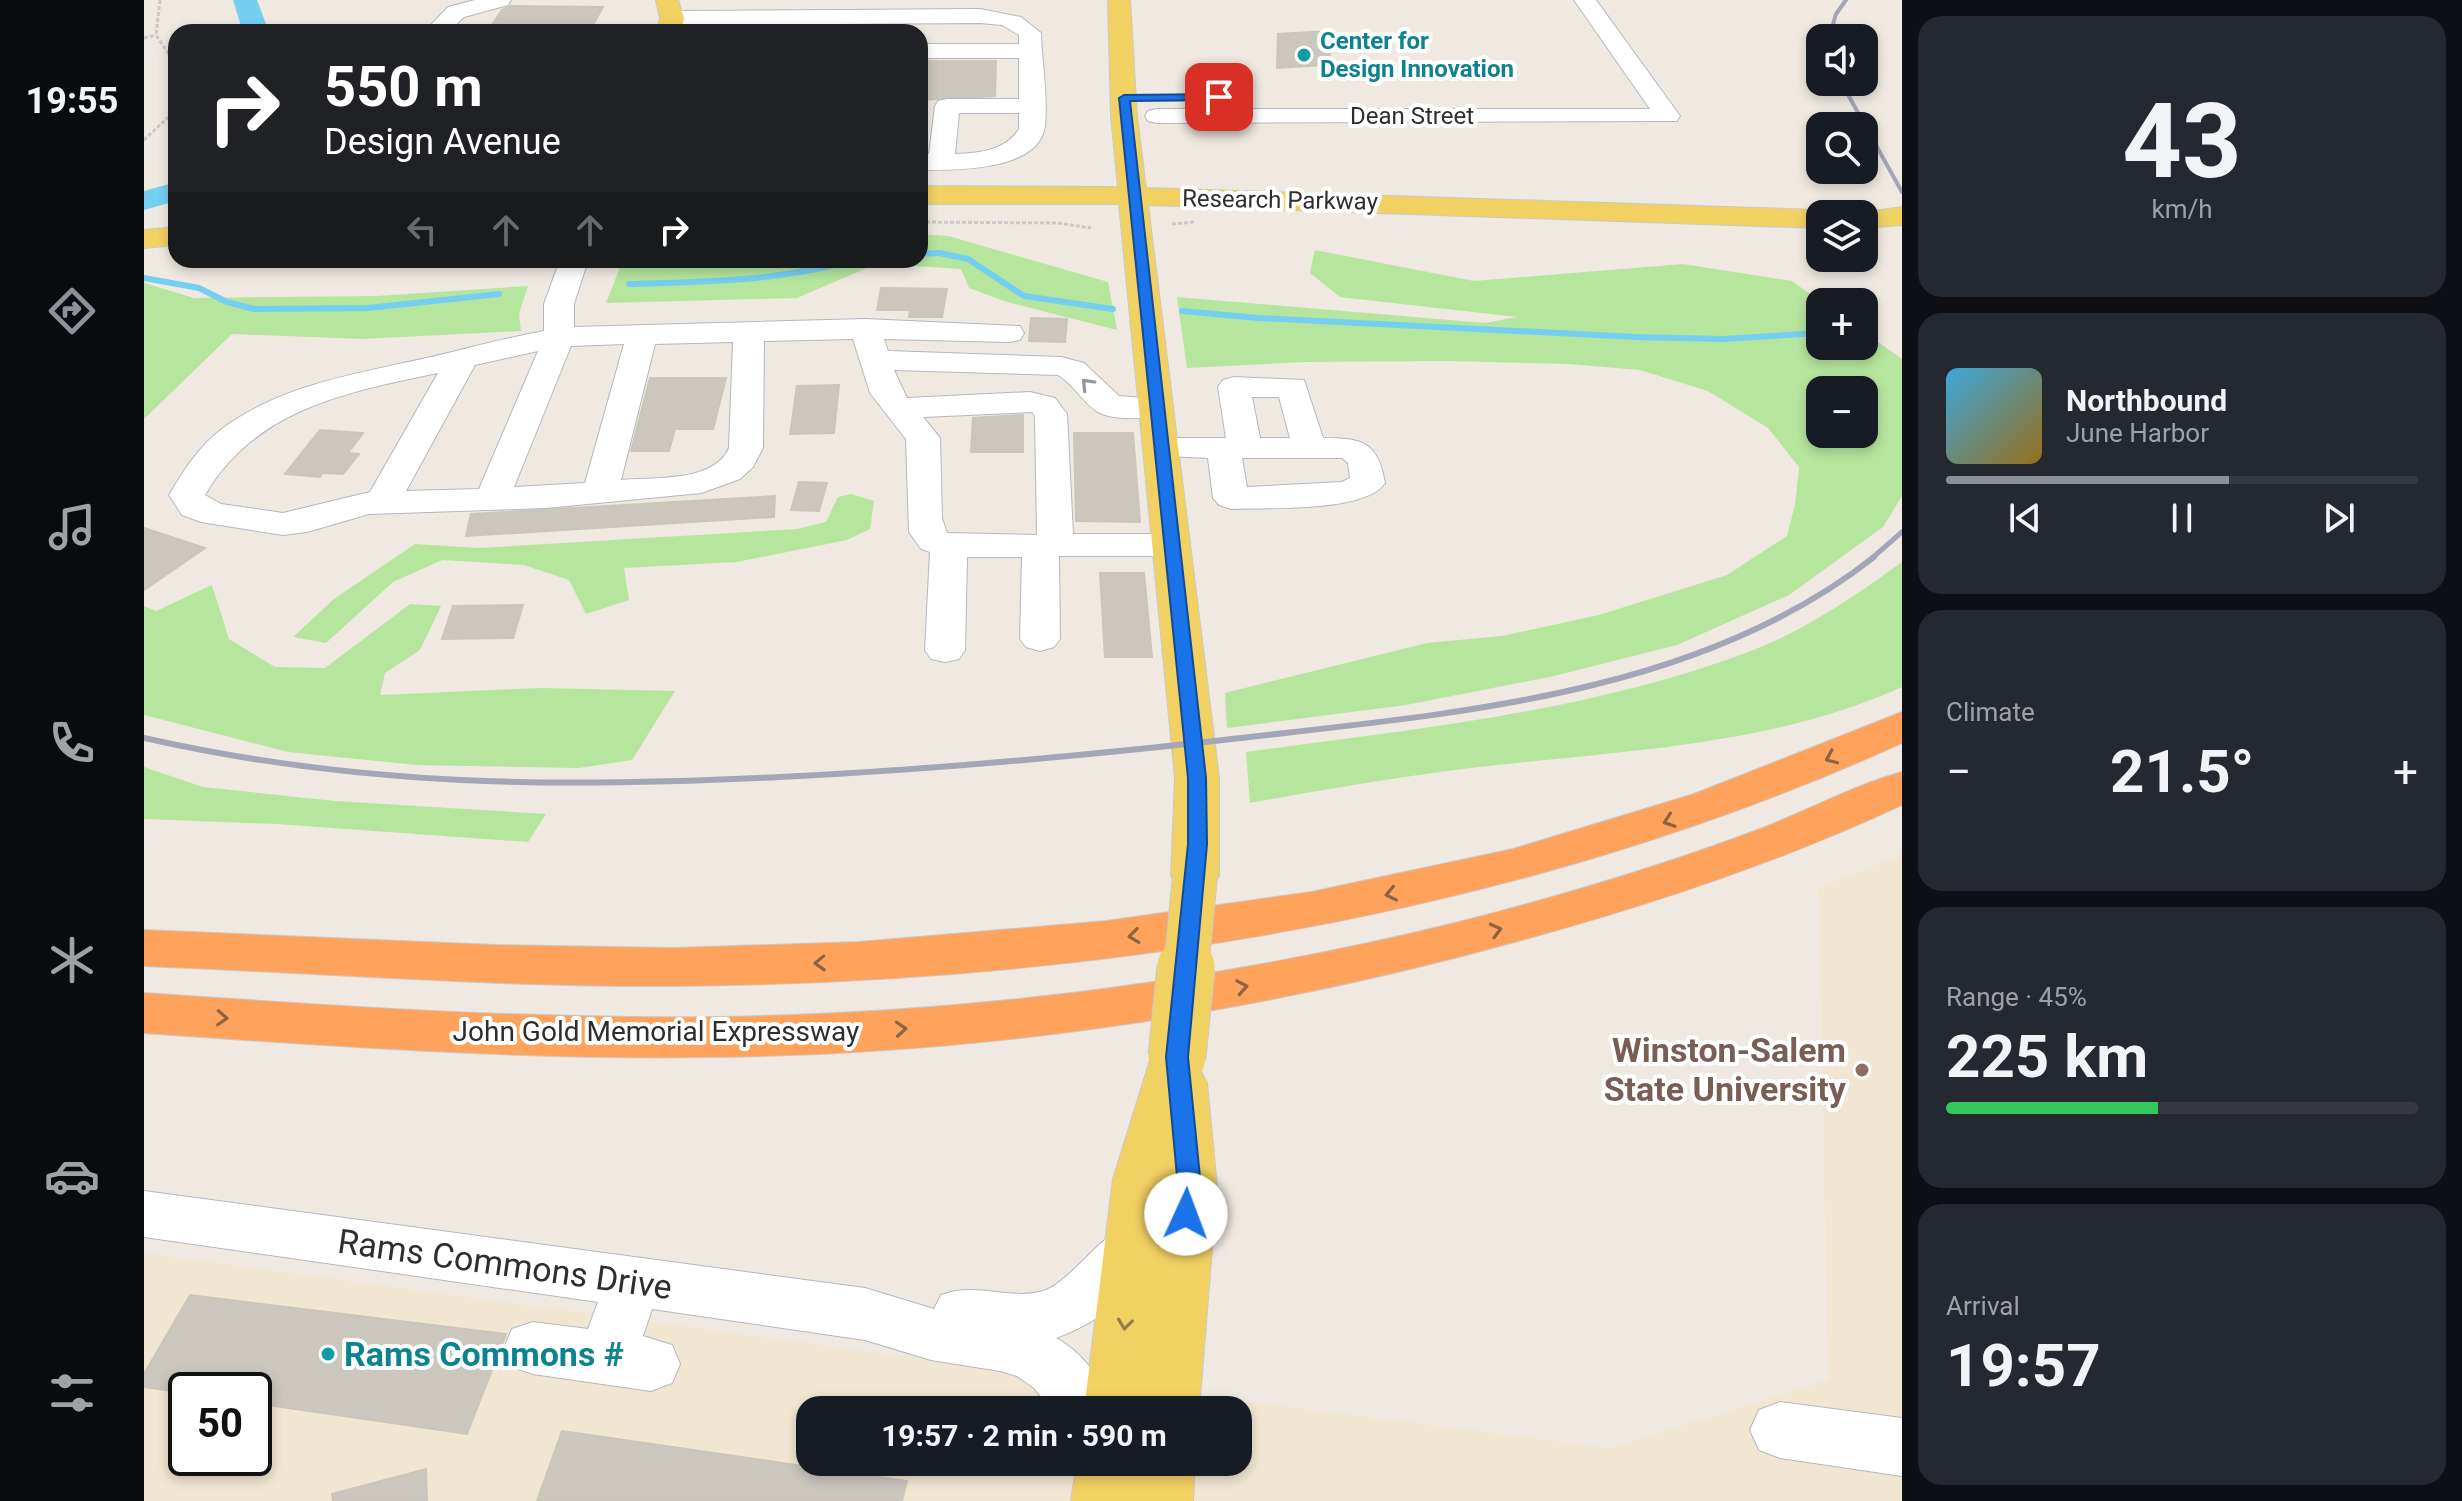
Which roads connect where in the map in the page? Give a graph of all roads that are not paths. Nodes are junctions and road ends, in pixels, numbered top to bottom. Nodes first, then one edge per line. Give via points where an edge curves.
1 (500, 0) edge
2 (1119, 0) edge
3 (1585, 0) edge
4 (656, 16) edge
5 (443, 24) edge
6 (777, 24) edge
7 (822, 24) edge
8 (928, 51) edge
9 (1030, 51) junction
10 (1547, 96) dead end
11 (1124, 98) junction
12 (1031, 106) junction
13 (1157, 116) dead end
14 (930, 162) edge
15 (928, 195) edge
16 (1134, 204) junction
17 (928, 212) edge
18 (1902, 216) edge
19 (1878, 218) edge
20 (1806, 219) edge
21 (168, 223) edge
22 (144, 225) edge
23 (168, 237) edge
24 (144, 239) edge
25 (571, 268) edge
26 (1009, 333) dead end
27 (559, 338) junction
28 (749, 343) junction
29 (870, 344) junction
30 (639, 346) junction
31 (463, 358) junction
32 (1156, 407) junction
33 (900, 408) junction
34 (1160, 448) junction
35 (1234, 448) junction
36 (1309, 448) junction
37 (600, 492) junction
38 (492, 499) junction
39 (382, 502) junction
40 (1171, 545) junction
41 (949, 546) junction
42 (1048, 546) junction
43 (1040, 639) dead end
44 (945, 650) dead end
45 (1902, 726) edge
46 (1902, 787) edge
47 (144, 932) edge
48 (144, 948) edge
49 (325, 954) junction
50 (144, 1013) edge
51 (1177, 1057) junction
52 (144, 1214) edge
53 (1134, 1248) junction
54 (633, 1282) junction
55 (865, 1314) junction
56 (533, 1348) dead end
57 (1076, 1396) edge
58 (1117, 1396) edge
59 (1169, 1396) edge
60 (1780, 1430) dead end
61 (1902, 1447) edge
62 (1107, 1476) edge
63 (1162, 1476) edge
64 (1104, 1501) edge
65 (1160, 1501) edge

1 - 5 street via 456,12
2 - 11 main road
3 - 13 street, Dean Street via 1668,116
4 - 6 street
7 - 9 street via 1003,18 1030,33
8 - 9 street
9 - 12 street
10 - 11 street
11 - 16 main road
12 - 14 street via 1032,129 1014,149 971,162
12 - 14 street via 947,106
15 - 16 main road, Research Parkway
16 - 17 main road, Research Parkway
16 - 20 main road, Research Parkway via 1520,221 1639,215
16 - 32 main road
18 - 19 main road
21 - 22 main road
23 - 24 main road
25 - 27 street via 559,304
26 - 29 street
27 - 30 street
27 - 31 street
27 - 38 street
28 - 29 street
28 - 30 street
28 - 37 street via 746,448 741,460 701,483
32 -> 29 street via 1110,406 1073,370 1061,366
29 - 33 street via 886,393
30 - 37 street
31 - 39 street
31 - 39 street via 337,386 288,404 217,450 195,475 187,495 195,507 214,514 283,524
32 - 34 main road
33 - 41 street via 923,438 927,532
33 - 42 street via 1043,405 1051,414
34 - 35 street
34 - 40 main road
35 - 36 street
35 - 36 street via 1234,387 1293,387
35 - 36 street via 1231,498 1349,492 1368,483 1364,459 1351,449
37 - 38 street
38 - 39 street
40 - 42 street
40 - 51 main road, bridge via 1197,778 1195,876
41 - 42 street
41 - 44 street
42 - 43 street
45 -> 49 highway via 1743,795 1587,846 1479,875 1270,917 1011,950 826,963 611,967
50 -> 46 highway, John Gold Memorial Expressway via 475,1033 700,1037 946,1026 1083,1011 1297,978 1515,926 1705,868
47 - 49 highway
48 - 49 highway
51 - 53 main road via 1141,1179
51 - 59 main road via 1189,1187
52 - 54 street, Rams Commons Drive
53 - 55 street via 1087,1297 1048,1316 1004,1319 920,1310
53 -> 58 main road
54 - 55 street, Rams Commons Drive
54 - 56 street via 629,1361
55 - 57 street via 931,1334 1028,1352 1056,1369
60 - 61 street
62 - 64 main road
63 - 65 main road

